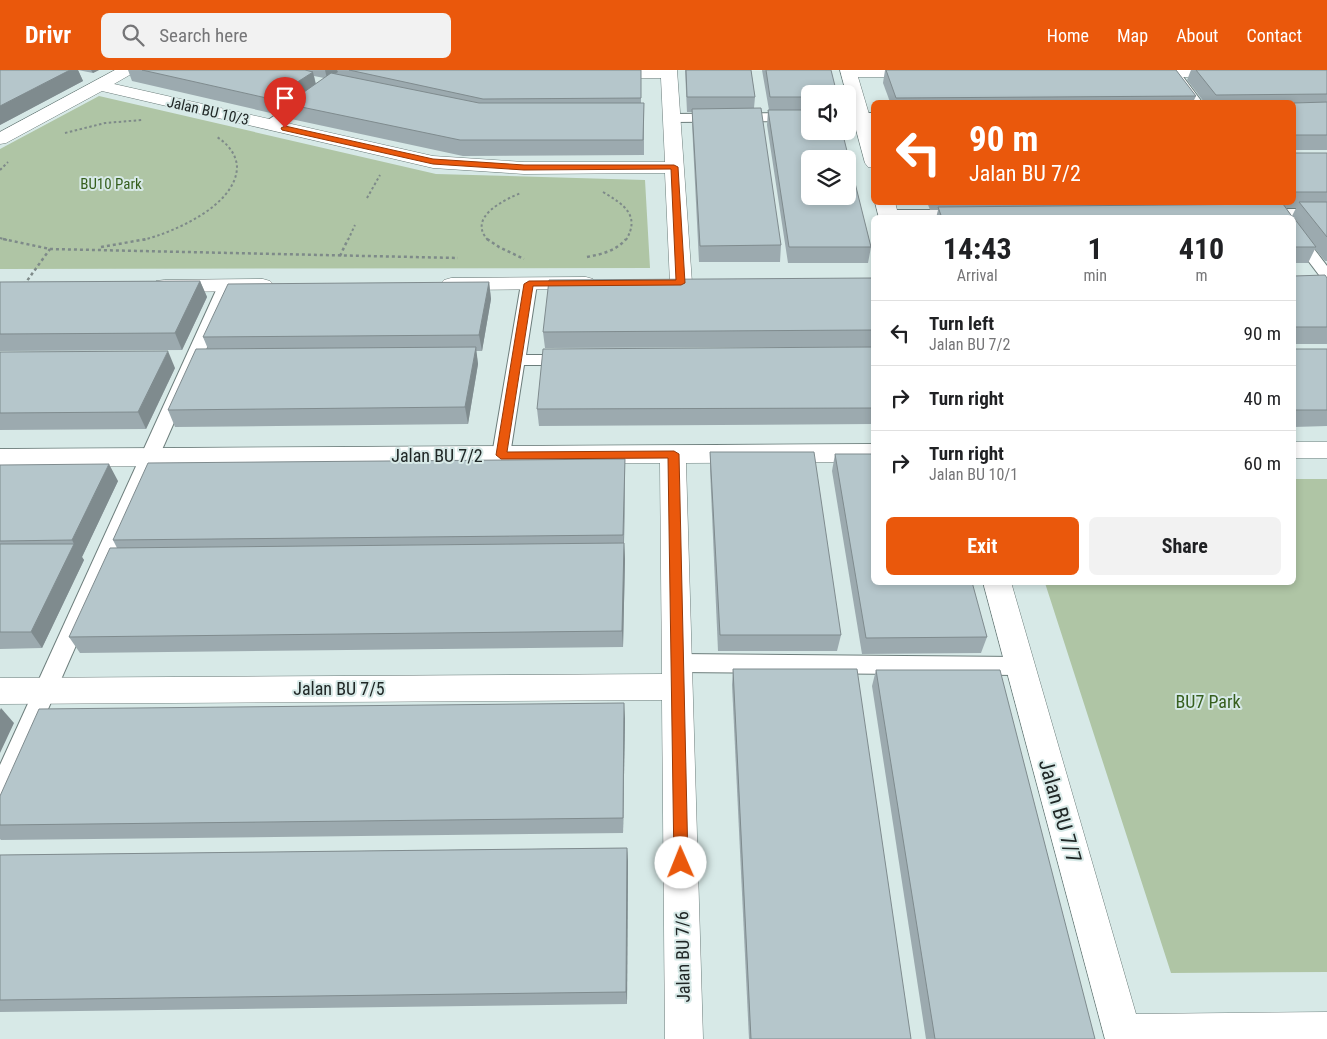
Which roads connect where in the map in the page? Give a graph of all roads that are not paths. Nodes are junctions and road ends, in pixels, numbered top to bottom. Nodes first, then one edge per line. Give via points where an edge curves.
1 (127, 70) edge
2 (351, 70) edge
3 (669, 71) edge
4 (848, 71) edge
5 (1172, 71) edge
6 (937, 72) edge
7 (1124, 72) edge
8 (1240, 72) edge
9 (589, 74) edge
10 (99, 85) junction
11 (1194, 100) edge
12 (801, 117) edge
13 (861, 117) edge
14 (672, 118) junction
15 (269, 125) junction
16 (0, 139) edge
17 (871, 152) edge
18 (674, 167) junction
19 (887, 211) edge
20 (1278, 211) edge
21 (1250, 213) edge
22 (1327, 213) edge
23 (976, 214) edge
24 (1296, 235) edge
25 (1327, 278) edge
26 (1302, 279) edge
27 (605, 283) edge
28 (681, 283) edge
29 (431, 284) edge
30 (529, 284) junction
31 (285, 285) edge
32 (148, 286) edge
33 (226, 286) junction
34 (516, 360) junction
35 (586, 360) edge
36 (1296, 450) edge
37 (1327, 450) edge
38 (871, 453) edge
39 (674, 454) junction
40 (501, 455) junction
41 (0, 458) edge
42 (149, 458) junction
43 (998, 585) edge
44 (1020, 666) junction
45 (678, 675) junction
46 (45, 690) junction
47 (0, 691) edge
48 (0, 791) edge
49 (1327, 1031) edge
50 (1123, 1036) edge
51 (684, 1039) edge

1 - 10 street
2 - 15 lane
3 - 9 street
3 - 14 street
4 - 6 street
4 - 13 street
5 - 7 street
5 - 8 street
5 - 11 lane
10 - 15 street, Jalan BU 10/3
10 - 16 street
12 - 14 lane
13 - 17 street
14 - 18 street
15 - 18 street, Jalan BU 10/3 via 433,162 524,168
18 - 28 street
19 - 23 lane
20 - 21 lane
20 - 22 lane
24 - 25 lane
25 - 26 street
27 - 30 street
29 - 30 street
30 - 34 lane
31 - 33 street
32 - 33 street
33 - 42 lane
34 - 35 lane
34 - 40 lane
36 - 37 street
38 - 39 street, Jalan BU 7/2
39 - 40 street, Jalan BU 7/2
39 - 45 street, Jalan BU 7/6
40 - 42 street, Jalan BU 7/2
41 - 42 street, Jalan BU 7/2
42 - 46 lane
43 - 44 street, Jalan BU 7/7
44 - 45 lane
44 - 50 street, Jalan BU 7/7
45 - 46 street, Jalan BU 7/5
45 - 51 street, Jalan BU 7/6
46 - 47 street, Jalan BU 7/5
46 - 48 lane
49 - 50 street

